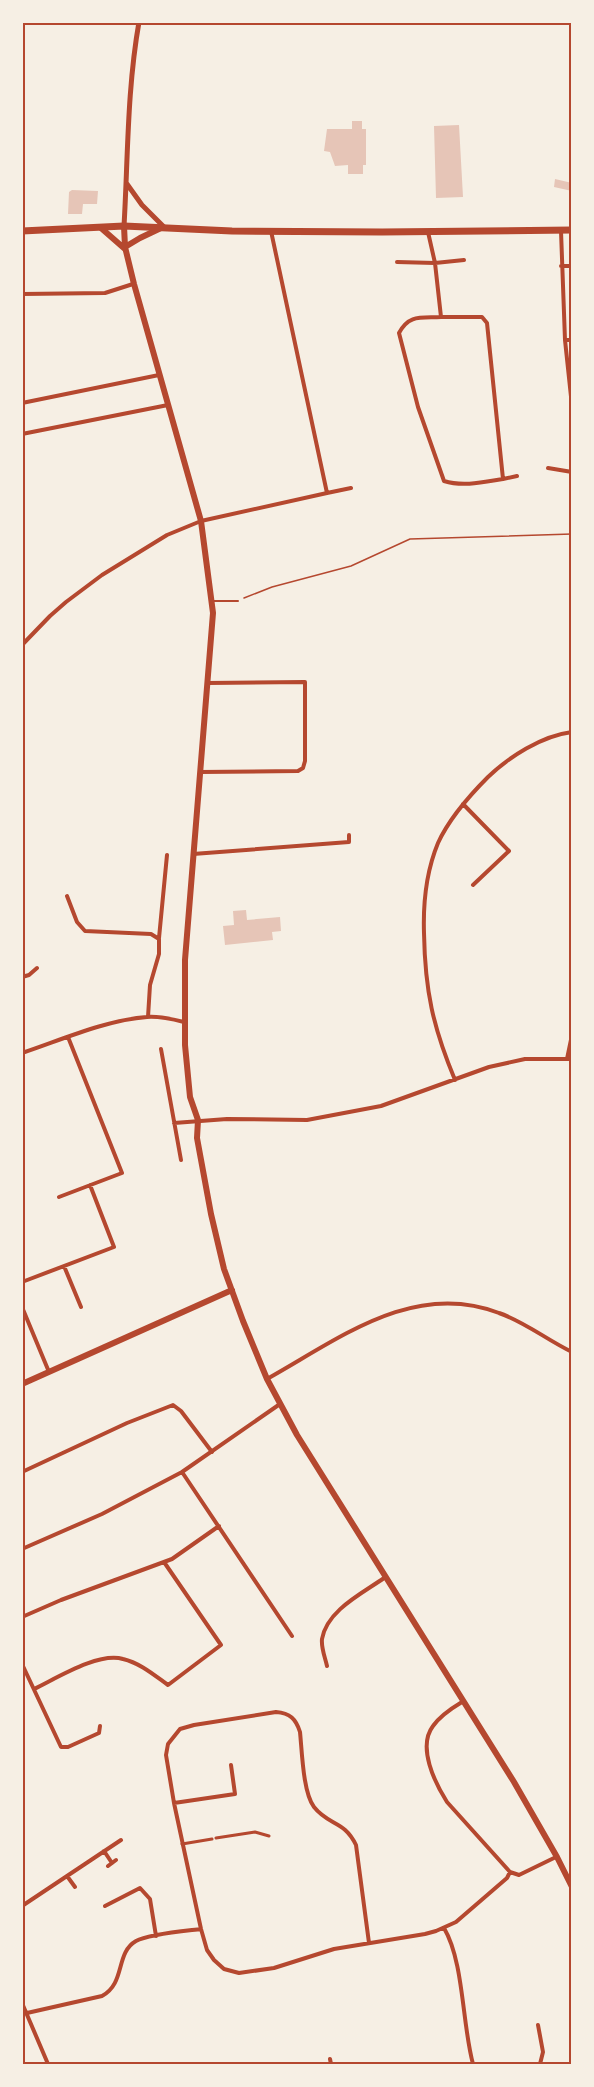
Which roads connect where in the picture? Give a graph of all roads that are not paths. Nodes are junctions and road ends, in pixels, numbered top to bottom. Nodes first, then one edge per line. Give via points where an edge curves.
1 (139, 22) edge
2 (126, 183) junction
3 (124, 226) junction
4 (101, 228) junction
5 (163, 228) junction
6 (271, 230) junction
7 (561, 230) junction
8 (572, 230) edge
9 (22, 231) edge
10 (428, 231) junction
11 (126, 249) junction
12 (464, 260) dead end
13 (397, 262) dead end
14 (435, 263) junction
15 (561, 266) junction
16 (572, 266) edge
17 (134, 284) junction
18 (22, 294) edge
19 (441, 317) junction
20 (565, 340) junction
21 (572, 340) edge
22 (159, 375) junction
23 (22, 403) edge
24 (168, 405) junction
25 (572, 406) edge
26 (22, 435) edge
27 (548, 468) dead end
28 (572, 472) edge
29 (517, 476) dead end
30 (503, 479) junction
31 (351, 488) dead end
32 (327, 493) junction
33 (201, 520) junction
34 (212, 601) junction
35 (238, 601) road end
36 (22, 645) edge
37 (208, 683) junction
38 (572, 732) edge
39 (199, 771) junction
40 (463, 804) junction
41 (349, 835) dead end
42 (193, 854) junction
43 (166, 855) dead end
44 (473, 885) dead end
45 (67, 896) dead end
46 (159, 939) junction
47 (37, 968) dead end
48 (22, 977) edge
49 (148, 1017) junction
50 (184, 1022) junction
51 (572, 1035) edge
52 (68, 1037) junction
53 (160, 1049) dead end
54 (22, 1053) edge
55 (569, 1059) edge
56 (455, 1080) junction
57 (198, 1120) junction
58 (174, 1123) junction
59 (181, 1160) dead end
60 (90, 1185) junction
61 (59, 1197) dead end
62 (64, 1266) junction
63 (22, 1282) edge
64 (232, 1290) junction
65 (22, 1307) edge
66 (81, 1307) dead end
67 (572, 1352) edge
68 (49, 1372) junction
69 (267, 1379) junction
70 (22, 1384) edge
71 (280, 1404) junction
72 (212, 1452) junction
73 (22, 1472) edge
74 (182, 1472) junction
75 (219, 1526) junction
76 (22, 1549) edge
77 (164, 1562) junction
78 (384, 1578) junction
79 (22, 1617) edge
80 (292, 1636) dead end
81 (22, 1664) edge
82 (327, 1666) dead end
83 (34, 1689) junction
84 (462, 1702) junction
85 (100, 1726) dead end
86 (231, 1764) dead end
87 (174, 1803) junction
88 (269, 1836) dead end
89 (121, 1840) dead end
90 (182, 1844) junction
91 (104, 1851) junction
92 (557, 1857) junction
93 (112, 1863) dead end
94 (510, 1872) junction
95 (67, 1876) junction
96 (75, 1887) dead end
97 (572, 1887) edge
98 (22, 1906) edge
99 (105, 1906) dead end
100 (201, 1929) junction
101 (444, 1929) junction
102 (156, 1936) junction
103 (369, 1943) junction
104 (22, 2003) edge
105 (27, 2013) junction
106 (538, 2025) dead end
107 (330, 2059) dead end
108 (48, 2064) edge
109 (331, 2064) edge
110 (473, 2064) edge
111 (540, 2064) edge

1 - 2 street via 129,102
2 - 3 street
2 - 5 street
3 - 4 highway
3 - 5 highway
3 - 11 main road
4 - 9 highway
4 - 11 main road
5 - 6 highway
5 - 11 main road
6 - 10 highway
6 - 32 street
7 - 8 highway
7 - 10 highway
7 - 15 street
10 - 14 street
11 - 17 main road
12 - 14 street
13 - 14 street
14 - 19 street
15 - 16 street
15 - 20 street
17 - 18 street via 105,293
17 - 22 main road
19 - 30 street via 482,317 487,323
19 - 30 street via 412,318 399,333 441,477 453,484
20 - 21 street
20 - 25 street
22 - 23 street
22 - 24 main road
24 - 26 street
24 - 33 main road
27 - 28 street
29 - 30 street
31 - 32 street
32 - 33 street
33 - 34 main road
33 - 36 street via 167,535 102,575 50,616
34 - 35 lane
34 - 37 main road
37 - 39 main road
37 - 39 street via 304,682 305,760 298,771
38 - 40 street via 510,759
39 - 42 main road
40 - 44 street via 509,851
40 - 56 street via 439,842 427,878 423,907 428,994
41 - 42 street via 349,842
42 - 50 main road
43 - 46 street
45 - 46 street via 85,931 151,934
46 - 49 street
47 - 48 street
49 - 50 street
49 - 52 street
50 - 57 main road via 190,1097
51 - 55 street
52 - 54 street
52 - 60 street via 122,1173
53 - 58 street
55 - 56 street via 525,1059
56 - 57 street via 381,1106 307,1120
57 - 58 street
57 - 64 main road via 197,1138 211,1214
58 - 59 street
60 - 61 street
60 - 62 street via 114,1247
62 - 63 street
62 - 66 street
64 - 68 main road
64 - 69 main road
65 - 68 street
67 - 69 street via 497,1312 472,1305 440,1303 385,1315
68 - 70 main road
69 - 71 main road
71 - 72 street
71 - 78 main road
72 - 73 street via 173,1405
72 - 74 street
74 - 75 street
74 - 76 street via 102,1514
75 - 77 street
75 - 80 street
77 - 79 street
77 - 83 street via 221,1645 168,1685 121,1658 102,1659
78 - 82 street via 352,1600 326,1626 322,1648
78 - 84 main road
81 - 83 street
83 - 85 street via 60,1748 99,1733
84 - 92 main road
84 - 94 street via 432,1726 428,1737 429,1760 447,1802
86 - 87 street via 235,1794
87 - 90 street
87 - 103 street via 166,1755 168,1744 180,1729 276,1712 290,1716 300,1732 313,1806 344,1828 356,1845
88 - 90 street via 255,1832
89 - 91 street
90 - 100 street
91 - 93 street
91 - 95 street
92 - 94 street via 519,1875
92 - 97 main road
94 - 101 street via 472,1910
95 - 96 street
95 - 98 street
99 - 102 street via 140,1888 150,1899
100 - 102 street
100 - 103 street via 214,1960 224,1969 239,1973
101 - 103 street
101 - 110 street via 455,1957
102 - 105 street via 129,1947 116,1983 102,1996
104 - 105 street
105 - 108 street
106 - 111 street via 543,2052
107 - 109 street

